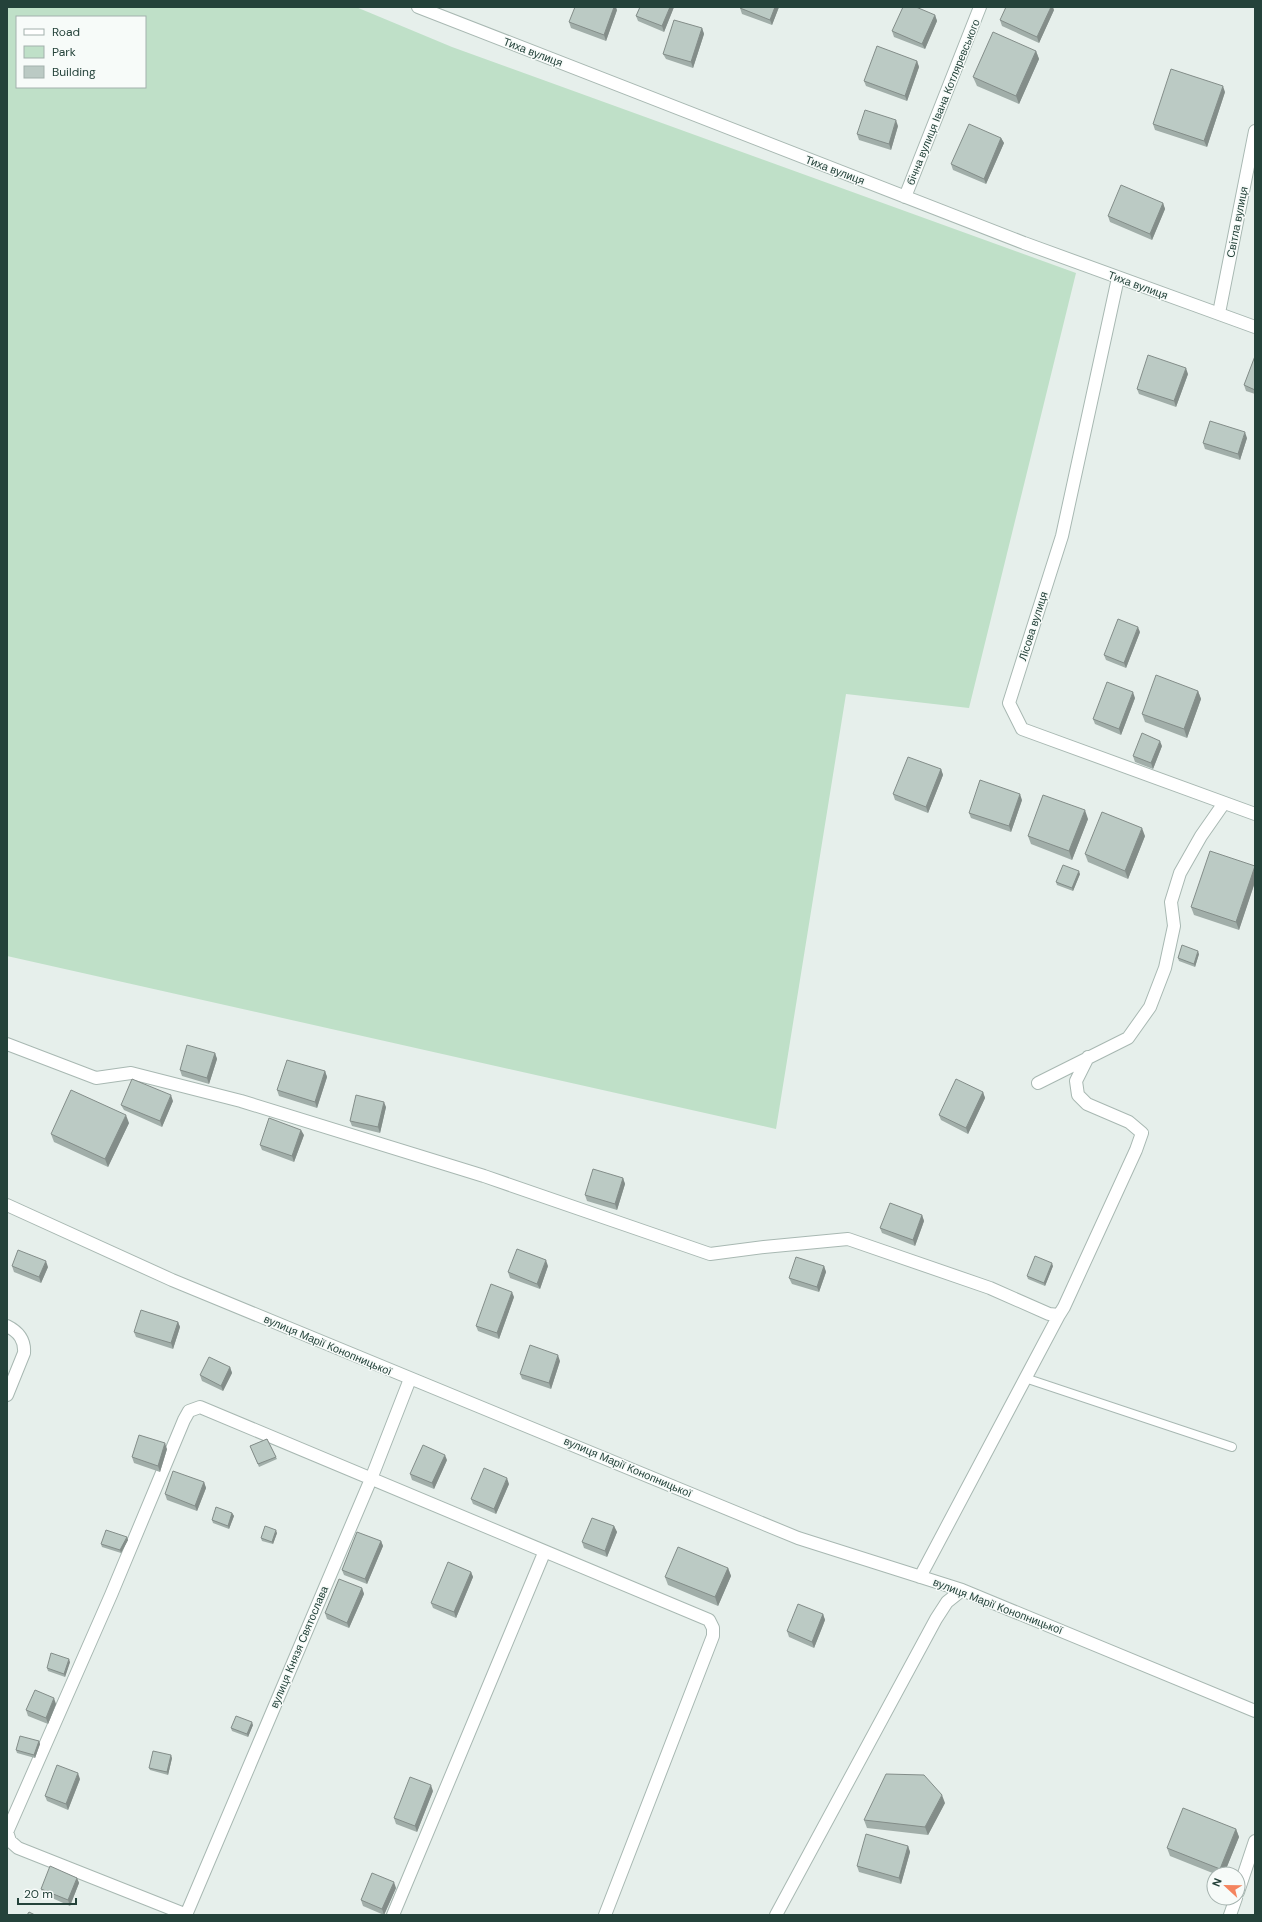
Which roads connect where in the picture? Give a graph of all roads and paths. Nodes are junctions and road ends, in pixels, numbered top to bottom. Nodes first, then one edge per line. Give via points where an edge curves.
1 (418, 7) edge
2 (980, 7) edge
3 (1255, 131) edge
4 (905, 197) junction
5 (1118, 278) junction
6 (1219, 313) junction
7 (1255, 328) edge
8 (1224, 803) junction
9 (1255, 814) edge
10 (7, 1044) edge
11 (1088, 1058) junction
12 (1038, 1083) dead end
13 (7, 1205) edge
14 (1059, 1314) junction
15 (7, 1326) edge
16 (1025, 1378) junction
17 (410, 1379) junction
18 (7, 1395) edge
19 (1232, 1447) dead end
20 (371, 1479) junction
21 (544, 1553) junction
22 (920, 1577) junction
23 (962, 1590) junction
24 (1255, 1711) edge
25 (1255, 1841) edge
26 (1246, 1868) edge
27 (187, 1915) edge
28 (394, 1915) edge
29 (605, 1915) edge
30 (776, 1915) edge

1 - 4 street, Тиха вулиця
2 - 4 street, бічна вулиця Івана Котляревського
3 - 6 street, Світла вулиця
4 - 5 street, Тиха вулиця
5 - 6 street, Тиха вулиця
5 - 8 street, Лісова вулиця via 1062,536 1009,703 1022,729
6 - 7 street, Тиха вулиця
8 - 9 street, Лісова вулиця
8 - 11 street via 1180,873 1171,902 1174,926 1165,968 1150,1007 1128,1038
10 - 14 street via 96,1078 131,1073 241,1101 484,1176 710,1254 848,1239 990,1288 1049,1314
11 - 12 street
11 - 14 street via 1076,1081 1078,1094 1088,1104 1129,1122 1142,1133 1130,1165
13 - 17 street, вулиця Марії Конопницької via 172,1280
14 - 16 street
15 - 18 street via 15,1330 23,1340 24,1347 24,1353
16 - 19 lane
16 - 22 street
17 - 20 street, вулиця Князя Святослава
17 - 22 street, вулиця Марії Конопницької via 798,1538
20 - 21 street
20 - 27 street, вулиця Князя Святослава
20 - 27 street via 200,1407 189,1411 7,1832 10,1841 18,1848
21 - 28 street
21 - 29 street via 709,1620 713,1628 713,1636
22 - 23 street, вулиця Марії Конопницької
23 - 24 street, вулиця Марії Конопницької
23 - 30 street via 947,1602 936,1619
25 - 26 street

